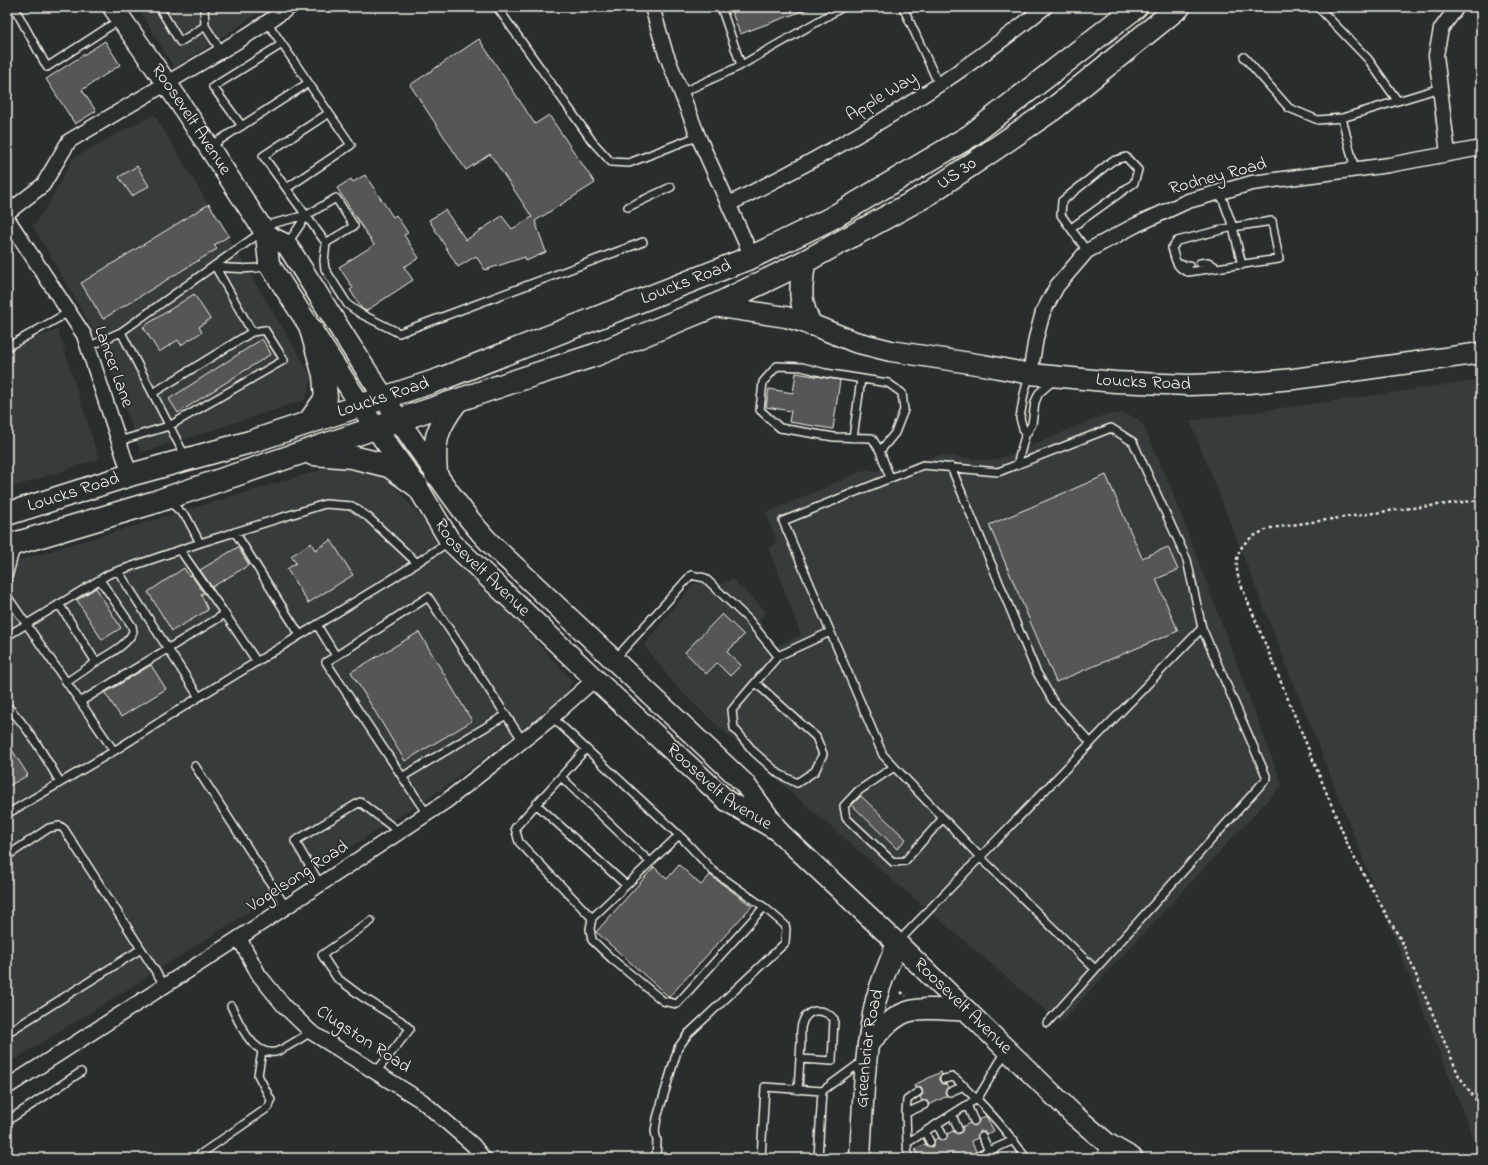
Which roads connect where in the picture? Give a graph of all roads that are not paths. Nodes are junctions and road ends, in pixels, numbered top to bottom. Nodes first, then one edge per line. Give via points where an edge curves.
1 (14, 7) edge
2 (159, 7) edge
3 (204, 7) edge
4 (290, 7) edge
5 (497, 7) edge
6 (652, 7) edge
7 (721, 7) edge
8 (842, 7) edge
9 (903, 7) edge
10 (1045, 7) edge
11 (1136, 7) edge
12 (1179, 7) edge
13 (1318, 7) edge
14 (1457, 7) edge
15 (118, 11) edge
16 (267, 22) junction
17 (205, 26) junction
18 (282, 44) junction
19 (220, 51) junction
20 (1244, 57) dead end
21 (741, 65) junction
22 (308, 83) junction
23 (166, 84) junction
24 (939, 85) junction
25 (1440, 88) junction
26 (681, 93) junction
27 (1397, 100) junction
28 (329, 113) junction
29 (1342, 118) junction
30 (242, 126) junction
31 (698, 136) junction
32 (209, 147) junction
33 (1481, 148) edge
34 (1448, 154) junction
35 (1355, 170) junction
36 (671, 187) dead end
37 (287, 188) junction
38 (1220, 192) junction
39 (729, 204) junction
40 (628, 207) dead end
41 (7, 213) edge
42 (307, 215) junction
43 (7, 218) edge
44 (1233, 227) junction
45 (1071, 228) junction
46 (264, 231) junction
47 (643, 242) dead end
48 (326, 243) junction
49 (286, 244) junction
50 (1087, 251) junction
51 (752, 257) junction
52 (804, 262) junction
53 (1177, 263) junction
54 (1200, 263) dead end
55 (269, 264) junction
56 (1189, 265) dead end
57 (1242, 265) junction
58 (215, 267) junction
59 (1217, 268) junction
60 (714, 306) junction
61 (69, 312) junction
62 (810, 324) junction
63 (311, 329) junction
64 (121, 332) junction
65 (252, 332) junction
66 (7, 347) edge
67 (88, 347) junction
68 (1481, 353) edge
69 (1030, 374) junction
70 (1058, 376) junction
71 (861, 379) junction
72 (153, 393) junction
73 (384, 398) junction
74 (457, 401) junction
75 (361, 406) junction
76 (399, 421) junction
77 (309, 422) junction
78 (168, 426) junction
79 (376, 429) junction
80 (1025, 436) junction
81 (854, 438) junction
82 (119, 441) junction
83 (880, 452) junction
84 (304, 453) junction
85 (187, 460) junction
86 (1017, 465) junction
87 (951, 467) junction
88 (436, 474) junction
89 (130, 475) junction
90 (890, 478) junction
91 (417, 486) junction
92 (167, 498) junction
93 (7, 514) edge
94 (235, 532) junction
95 (450, 541) junction
96 (200, 543) junction
97 (13, 544) edge
98 (180, 550) junction
99 (417, 563) junction
100 (118, 571) junction
101 (100, 580) junction
102 (7, 581) edge
103 (7, 596) edge
104 (59, 604) junction
105 (224, 614) junction
106 (26, 624) junction
107 (317, 625) junction
108 (1202, 628) junction
109 (830, 632) junction
110 (300, 635) junction
111 (7, 636) edge
112 (168, 648) junction
113 (336, 656) junction
114 (778, 656) junction
115 (614, 660) junction
116 (96, 662) junction
117 (257, 662) junction
118 (595, 679) junction
119 (67, 682) junction
120 (756, 683) junction
121 (199, 697) junction
122 (80, 702) junction
123 (7, 706) edge
124 (506, 715) junction
125 (552, 717) junction
126 (523, 741) junction
127 (1091, 743) junction
128 (586, 749) junction
129 (114, 751) junction
130 (726, 765) junction
131 (194, 766) dead end
132 (894, 767) junction
133 (402, 777) junction
134 (561, 777) junction
135 (60, 782) junction
136 (536, 804) junction
137 (7, 814) edge
138 (427, 814) junction
139 (943, 818) junction
140 (399, 832) junction
141 (780, 833) junction
142 (678, 835) junction
143 (7, 856) edge
144 (980, 857) junction
145 (650, 862) junction
146 (320, 884) junction
147 (626, 885) junction
148 (286, 907) junction
149 (764, 907) junction
150 (592, 918) junction
151 (371, 922) dead end
152 (239, 938) junction
153 (897, 943) junction
154 (141, 949) junction
155 (1095, 969) junction
156 (165, 986) junction
157 (231, 1006) dead end
158 (967, 1011) junction
159 (1047, 1023) dead end
160 (311, 1032) junction
161 (7, 1033) edge
162 (1007, 1049) junction
163 (262, 1051) junction
164 (867, 1052) junction
165 (800, 1059) junction
166 (81, 1072) dead end
167 (376, 1072) junction
168 (944, 1079) dead end
169 (964, 1086) junction
170 (7, 1087) edge
171 (798, 1090) junction
172 (822, 1091) junction
173 (918, 1092) dead end
174 (950, 1092) dead end
175 (978, 1098) junction
176 (924, 1105) dead end
177 (967, 1105) junction
178 (906, 1113) junction
179 (952, 1115) junction
180 (7, 1121) edge
181 (974, 1121) dead end
182 (937, 1124) junction
183 (958, 1129) dead end
184 (925, 1132) junction
185 (943, 1136) dead end
186 (982, 1136) dead end
187 (1014, 1140) junction
188 (930, 1142) dead end
189 (907, 1143) junction
190 (989, 1151) junction
191 (1104, 1151) edge
192 (978, 1156) dead end
193 (195, 1158) edge
194 (483, 1158) edge
195 (656, 1158) edge
196 (761, 1158) edge
197 (818, 1158) edge
198 (860, 1158) edge
199 (908, 1158) edge
200 (1026, 1158) edge
201 (1132, 1158) edge

1 - 15 lane via 47,67
2 - 17 lane via 180,42
3 - 17 lane
4 - 16 street
5 - 31 lane via 592,141 610,162 629,162
6 - 26 street
7 - 21 lane
8 - 21 lane
9 - 24 lane
10 - 24 street, Apple Way via 990,50
11 - 51 highway, US 30 / US 30 via 970,136 830,219
12 - 52 highway, US 30 / US 30 via 1046,114 925,196
13 - 27 lane via 1368,59
14 - 25 street via 1441,29 1436,54
15 - 23 main road, Roosevelt Avenue
16 - 18 lane
16 - 19 street
17 - 19 lane
18 - 22 lane
18 - 30 lane via 213,86
19 - 23 street
20 - 29 lane via 1289,108 1318,120
21 - 26 lane
22 - 28 lane
22 - 30 lane
23 - 32 main road, Roosevelt Avenue
23 - 41 street via 68,141 43,185
24 - 39 street, Apple Way via 841,145
25 - 27 lane
25 - 34 street
26 - 31 street
27 - 29 lane
28 - 37 lane via 351,145
28 - 37 lane via 263,156
29 - 35 lane
30 - 32 lane
31 - 39 street
32 - 46 main road, Roosevelt Avenue
33 - 34 street, Rodney Road
34 - 35 street, Rodney Road
35 - 38 street, Rodney Road via 1252,183
36 - 40 lane
37 - 42 lane
38 - 44 lane
38 - 50 street, Rodney Road via 1188,201
39 - 51 street
42 - 46 lane
42 - 48 lane
42 - 48 lane via 336,198 354,226
42 - 49 lane
43 - 61 street, Lancer Lane
44 - 53 lane via 1177,242 1172,248
44 - 57 lane
44 - 57 lane via 1272,221 1279,259
45 - 45 lane via 1060,215 1062,201 1112,161 1126,157 1138,170 1134,183
45 - 50 lane
46 - 49 main road
46 - 55 main road, Roosevelt Avenue
46 - 58 lane
47 - 48 lane via 399,333 348,305 325,269
49 - 73 main road, Roosevelt Avenue
50 - 69 street, Rodney Road via 1057,286 1043,312
51 - 73 highway, Loucks Road / US 30 via 441,379
52 - 60 highway, US 30 / US 30
52 - 62 highway via 801,291 804,311
53 - 56 lane
53 - 59 lane via 1183,271 1188,272
54 - 59 lane via 1208,262
55 - 58 lane via 265,267 238,269
55 - 63 main road, Roosevelt Avenue
57 - 59 lane
58 - 64 lane
58 - 65 lane
60 - 62 main road, Loucks Road via 786,317
60 - 74 highway, Loucks Road / US 30 via 595,355
61 - 66 lane
61 - 67 street, Lancer Lane via 84,335
62 - 69 main road, Loucks Road via 855,342 891,351
63 - 75 main road, Roosevelt Avenue
63 - 77 highway via 324,375 326,398
64 - 67 lane
64 - 72 lane
65 - 72 lane
65 - 78 lane via 265,330 284,360
67 - 82 street, Lancer Lane
68 - 70 main road, Loucks Road via 1294,380 1248,383 1115,382
69 - 70 main road, Loucks Road
69 - 80 lane via 1020,418
70 - 80 lane via 1039,393 1032,424
71 - 81 lane
71 - 81 lane via 802,367 777,366 763,382 760,410 780,428
71 - 83 lane via 888,383 902,393 904,410 895,433
72 - 78 lane
73 - 75 highway, Loucks Road / US 30
73 - 76 main road, Roosevelt Avenue
74 - 76 highway, Loucks Road / US 30
74 - 88 highway via 443,420 438,432 434,453
75 - 77 highway, Loucks Road / US 30
75 - 79 main road, Roosevelt Avenue
76 - 79 highway, Loucks Road / US 30
76 - 88 main road, Roosevelt Avenue
77 - 85 highway, Loucks Road / US 30
78 - 82 lane
78 - 85 lane
79 - 84 highway, Loucks Road / US 30
79 - 91 main road, Roosevelt Avenue
80 - 86 lane
81 - 83 lane via 872,438
82 - 89 street, Lancer Lane
83 - 90 lane
84 - 91 highway via 352,457 389,466
84 - 92 highway, Loucks Road / US 30
85 - 89 highway, Loucks Road / US 30
86 - 87 lane via 998,472
86 - 108 lane via 1112,428 1133,442 1187,560
87 - 90 lane via 923,465
87 - 127 lane via 1036,671 1052,701
88 - 115 main road, Roosevelt Avenue via 489,542
89 - 93 highway, Loucks Road / US 30
90 - 109 lane via 783,521
91 - 95 main road, Roosevelt Avenue
92 - 96 lane via 187,518
92 - 97 highway, Loucks Road / US 30
94 - 96 lane
94 - 99 lane via 325,504 352,506 368,517
94 - 110 lane
95 - 99 lane
95 - 118 main road, Roosevelt Avenue
96 - 98 lane
97 - 102 lane via 14,555
98 - 100 lane
98 - 105 lane
99 - 107 lane
100 - 101 lane
100 - 112 lane
101 - 104 lane
101 - 116 lane via 132,626 133,632 121,646
103 - 106 lane
104 - 106 lane
104 - 116 lane
105 - 112 lane
105 - 117 lane
106 - 111 lane
106 - 119 lane
107 - 110 lane
107 - 113 lane
108 - 127 lane
108 - 155 lane via 1267,778
109 - 114 lane
109 - 132 lane via 883,755
110 - 117 lane
112 - 121 lane
112 - 122 lane
113 - 124 lane via 428,597
113 - 133 lane via 326,662
114 - 115 lane via 748,619 705,578 691,574
114 - 120 lane
115 - 130 main road, Roosevelt Avenue
116 - 119 lane
117 - 121 lane
118 - 125 street, Vogelsong Road
118 - 130 main road via 603,674 619,681 698,753
118 - 141 main road, Roosevelt Avenue via 727,801
119 - 122 lane
120 - 120 lane via 732,710 734,728 754,752 779,774 797,783 815,771 823,754 816,737
121 - 129 lane
122 - 129 lane
123 - 135 lane via 36,741
124 - 126 lane
124 - 133 lane
125 - 126 street, Vogelsong Road
125 - 128 lane
126 - 138 street, Vogelsong Road
127 - 144 lane
128 - 134 lane
128 - 142 lane
129 - 135 lane
130 - 141 main road, Roosevelt Avenue via 744,782
131 - 148 lane
132 - 139 lane
132 - 139 lane via 858,790 844,806 846,818 893,862 905,860
133 - 138 lane
134 - 136 lane
134 - 145 lane
135 - 137 lane
136 - 147 lane
136 - 150 lane via 515,828 519,842
138 - 140 street, Vogelsong Road
139 - 144 lane
140 - 146 street, Vogelsong Road
140 - 146 lane via 360,802 295,841
141 - 153 main road, Roosevelt Avenue
142 - 145 lane
142 - 149 lane via 713,871
143 - 154 lane via 49,828 60,826
144 - 153 lane
144 - 155 lane
145 - 147 lane
146 - 148 street, Vogelsong Road
147 - 150 lane
148 - 152 street, Vogelsong Road
149 - 150 lane via 676,1004 663,1001 592,940
149 - 195 lane via 785,925 785,943 688,1034 678,1048 657,1118
151 - 167 lane via 322,955 337,978 410,1029
152 - 156 street, Vogelsong Road
152 - 160 street, Clugston Road via 259,975 284,1006
153 - 158 main road, Roosevelt Avenue
153 - 164 main road, Greenbriar Road via 877,998
154 - 156 lane
154 - 161 lane
155 - 159 lane
156 - 170 street, Vogelsong Road
157 - 163 lane via 247,1036
158 - 162 main road, Roosevelt Avenue
158 - 164 main road via 923,1009 900,1014
160 - 163 lane via 276,1052
160 - 167 street, Clugston Road
162 - 175 lane
162 - 191 main road, Roosevelt Avenue via 1074,1115
163 - 193 lane via 258,1074 271,1100 269,1108
164 - 172 lane
164 - 198 main road, Greenbriar Road
165 - 165 lane via 802,1023 814,1011 830,1014 834,1019 832,1061
165 - 171 lane
166 - 180 lane
167 - 194 street, Clugston Road via 422,1100 473,1145
168 - 169 lane via 953,1077
169 - 174 lane
169 - 175 lane
171 - 172 lane
171 - 196 lane via 765,1087
172 - 197 lane
173 - 178 lane via 907,1100
175 - 177 lane
175 - 187 lane
176 - 178 lane
177 - 179 lane
177 - 181 lane
178 - 189 lane
179 - 182 lane
179 - 183 lane
182 - 184 lane
182 - 185 lane
184 - 188 lane
184 - 189 lane
186 - 190 lane
187 - 190 lane
187 - 200 lane
189 - 199 lane
190 - 192 lane
191 - 201 main road, Roosevelt Avenue

